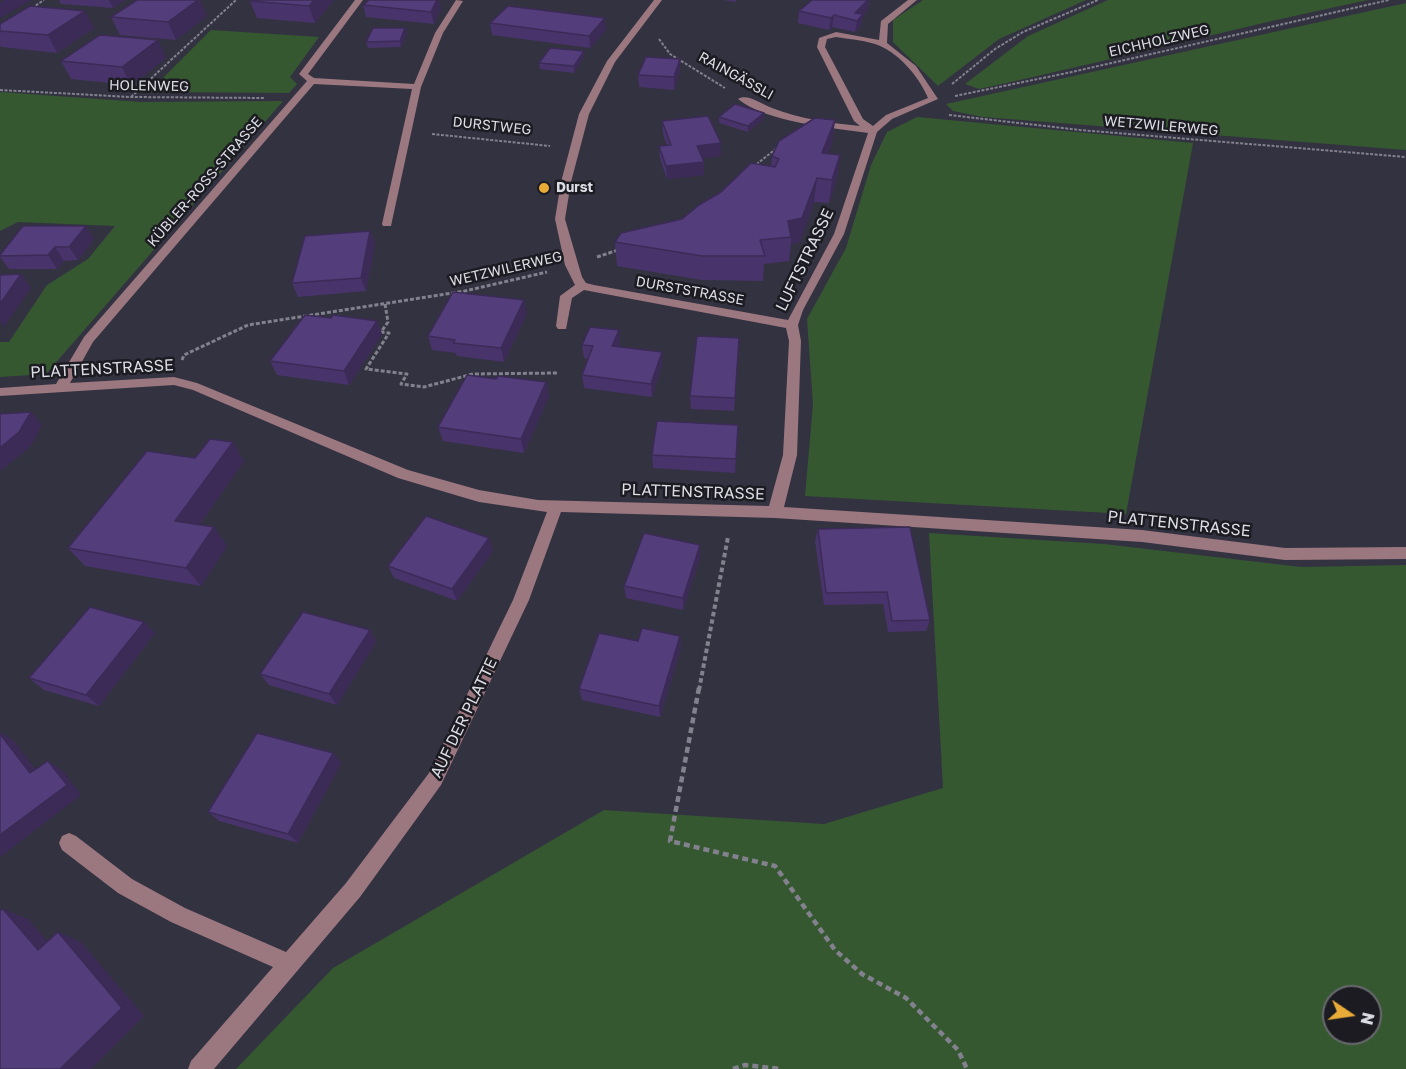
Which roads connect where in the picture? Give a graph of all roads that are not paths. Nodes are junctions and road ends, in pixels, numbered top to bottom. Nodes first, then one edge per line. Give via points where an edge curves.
1 (359, 0) edge
2 (658, 0) edge
3 (913, 0) edge
4 (459, 1) edge
5 (883, 45) junction
6 (312, 81) junction
7 (417, 87) junction
8 (743, 99) road end
9 (873, 131) junction
10 (387, 224) dead end
11 (582, 286) junction
12 (792, 325) junction
13 (562, 326) dead end
14 (60, 389) junction
15 (0, 392) edge
16 (556, 507) junction
17 (775, 512) junction
18 (1406, 553) edge
19 (69, 843) dead end
20 (291, 964) junction
21 (199, 1069) edge

1 - 6 street via 303,74
2 - 11 street via 610,61 584,114 574,148 560,219 571,265
3 - 5 street via 884,23
4 - 7 street via 439,33
5 - 9 street via 929,87 933,99 889,117
5 - 9 street via 836,34 824,38 821,46 859,121
6 - 7 street
6 - 14 street, KÜBLER-ROSS-STRASSE via 88,340
7 - 10 street
8 - 9 street, RAINGÄSSLI via 780,114
9 - 12 street, LUFTSTRASSE via 839,234
11 - 12 street, DURSTSTRASSE
11 - 13 street via 566,296
12 - 17 street, LUFTSTRASSE via 795,341 790,455
14 - 15 street, PLATTENSTRASSE
14 - 16 street, PLATTENSTRASSE via 174,381 439,486
16 - 17 street, PLATTENSTRASSE
16 - 20 street, AUF DER PLATTE via 521,600 435,779 353,890
17 - 18 street, PLATTENSTRASSE via 1142,536 1285,554
19 - 20 street via 125,886 178,915
20 - 21 street, AUF DER PLATTE

